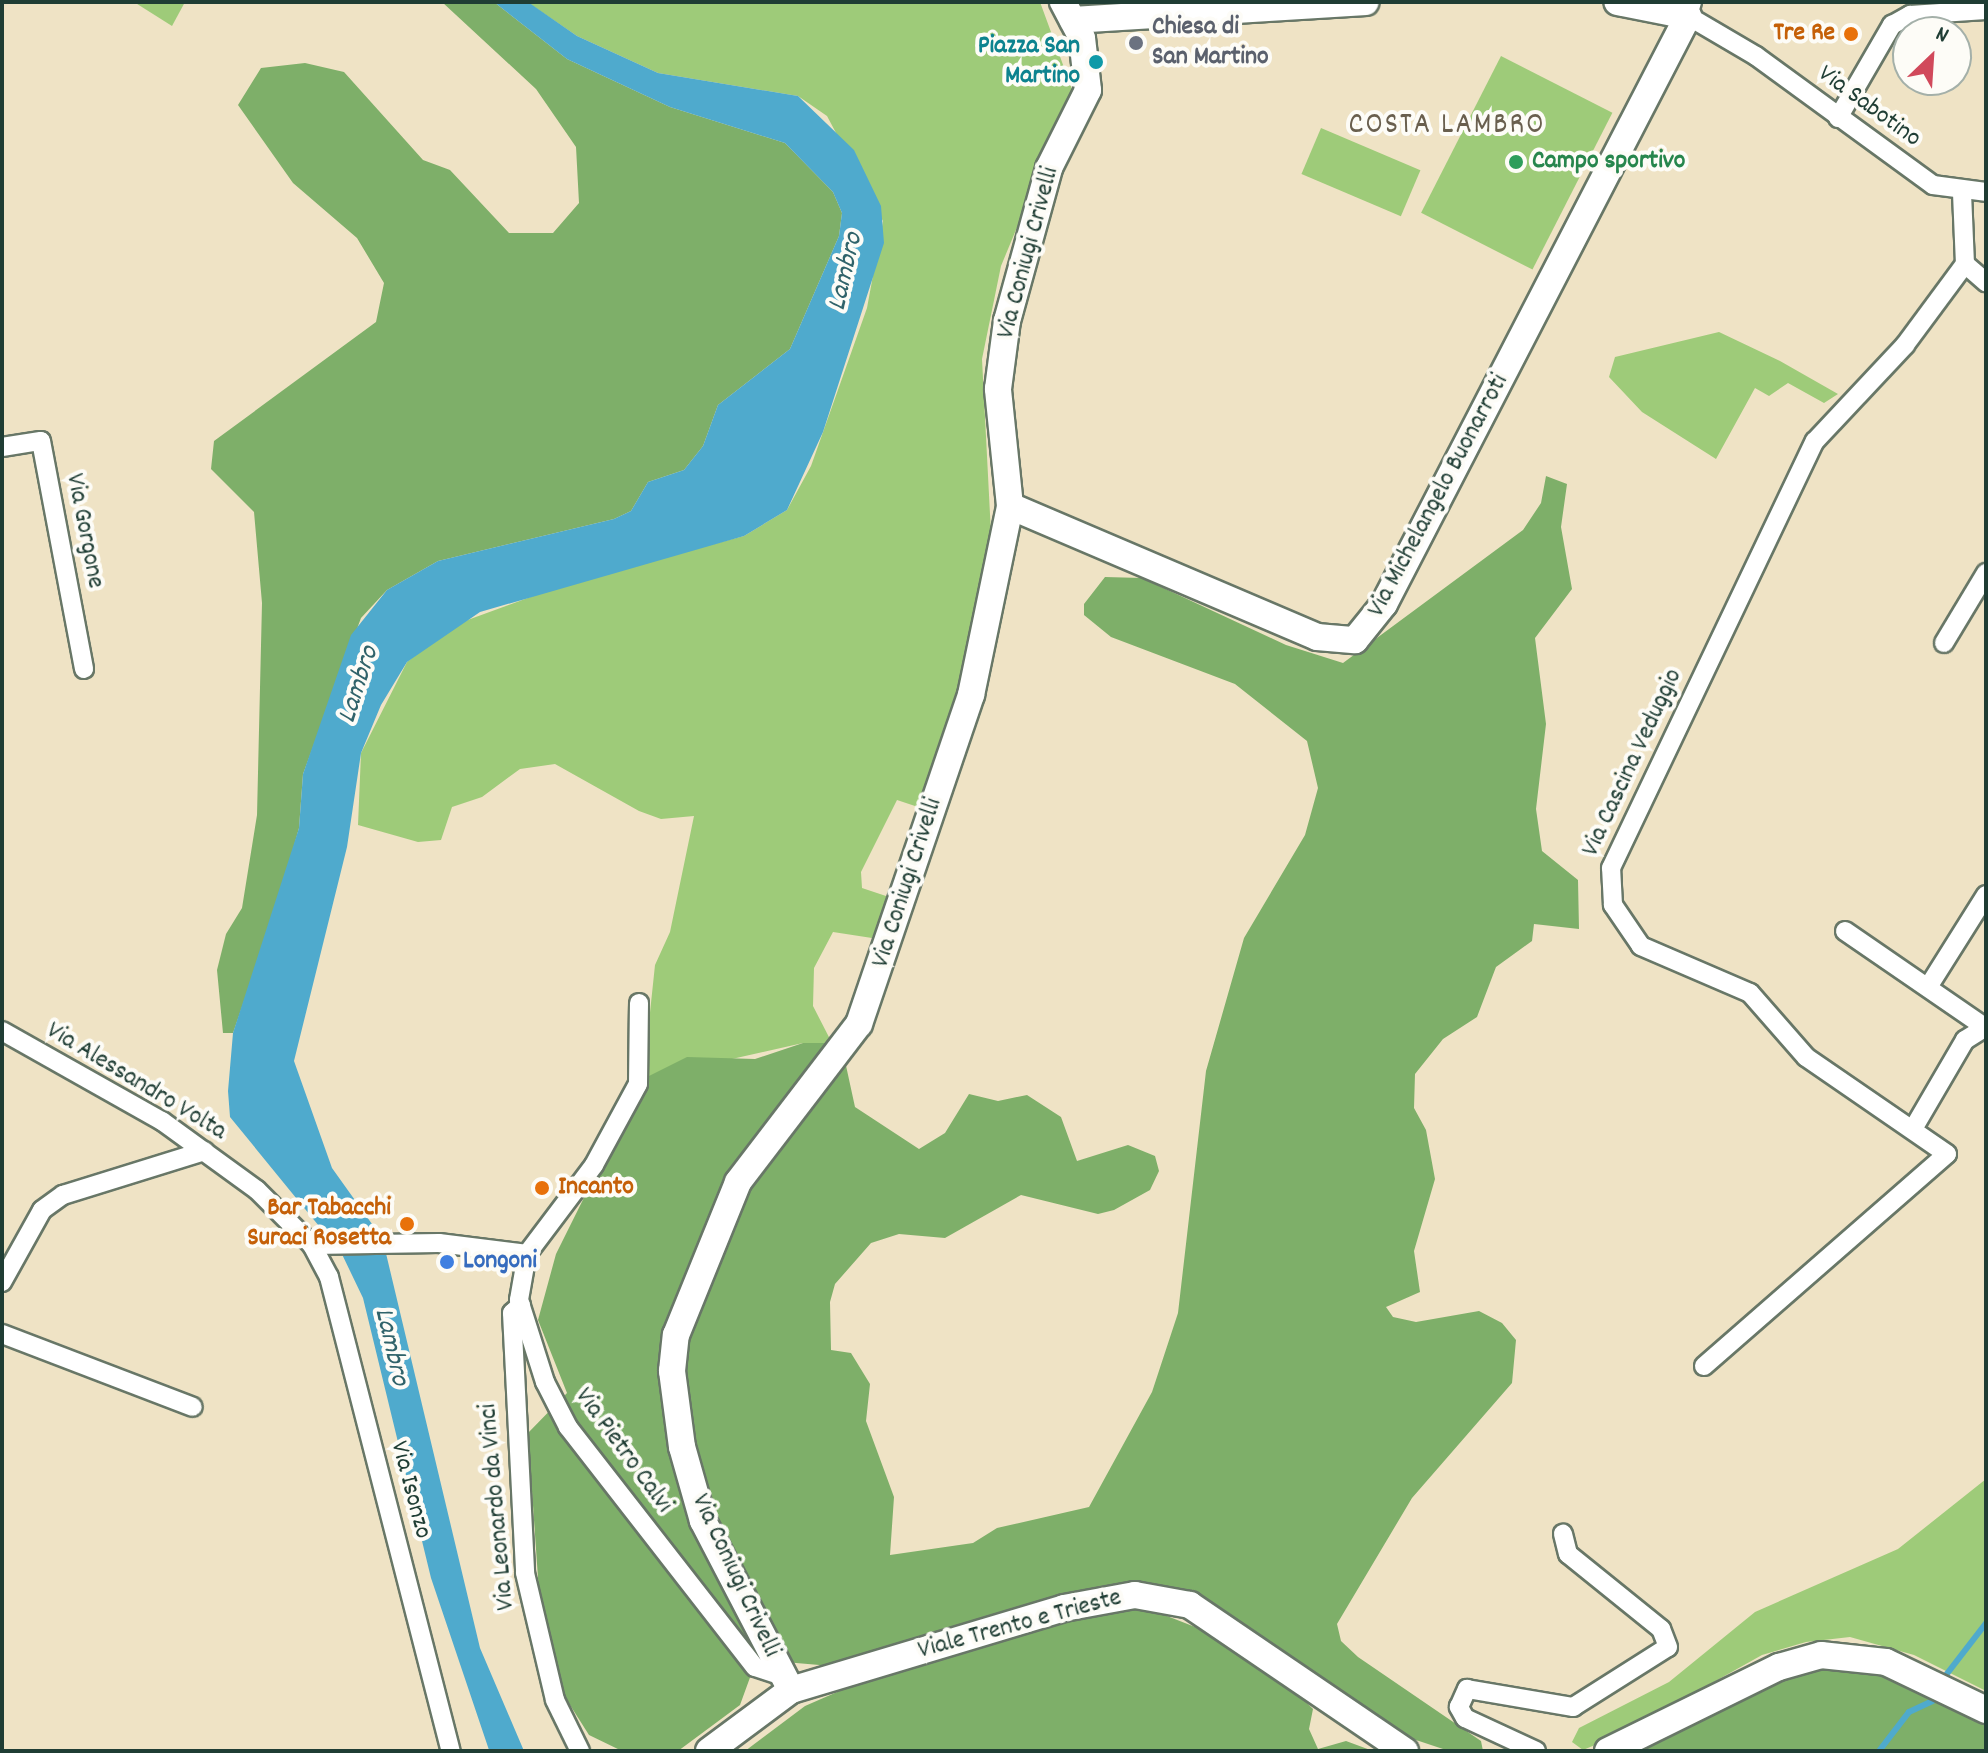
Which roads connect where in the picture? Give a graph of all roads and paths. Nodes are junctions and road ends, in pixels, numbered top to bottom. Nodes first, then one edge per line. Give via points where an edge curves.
1 (1365, 2) edge
2 (1617, 2) edge
3 (1690, 9) edge
4 (1986, 10) edge
5 (1068, 11) edge
6 (1838, 118) junction
7 (1986, 192) edge
8 (1962, 193) junction
9 (1965, 264) junction
10 (1986, 282) edge
11 (2, 447) edge
12 (1010, 506) junction
13 (1986, 573) edge
14 (1944, 643) dead end
15 (84, 669) dead end
16 (1986, 895) edge
17 (1845, 931) dead end
18 (1930, 984) junction
19 (639, 1003) dead end
20 (1985, 1028) edge
21 (2, 1031) edge
22 (1913, 1129) junction
23 (204, 1151) junction
24 (322, 1245) junction
25 (527, 1254) junction
26 (2, 1282) edge
27 (521, 1305) junction
28 (2, 1334) edge
29 (1704, 1366) dead end
30 (193, 1407) dead end
31 (1563, 1534) dead end
32 (786, 1683) junction
33 (1986, 1710) edge
34 (451, 1751) edge
35 (580, 1751) edge
36 (709, 1751) edge
37 (1405, 1751) edge
38 (1536, 1751) edge
39 (1608, 1751) edge

1 - 5 street
2 - 3 street
3 - 6 street, Via Sabotino
3 - 12 street, Via Michelangelo Buonarroti via 1384,604 1355,640 1317,637
4 - 6 street via 1910,15 1892,25
5 - 12 street, Via Coniugi Crivelli via 1088,90 1049,168 1002,354 1000,423
6 - 8 street, Via Sabotino via 1933,185
7 - 8 street, Via Sabotino
8 - 9 street
9 - 10 street
9 - 22 street, Via Cascina Veduggio via 1905,345 1815,441 1608,880 1625,930 1641,946 1750,993 1806,1057
11 - 15 street, Via Gorgone via 41,441
12 - 32 street, Via Coniugi Crivelli via 971,695 865,1010 847,1047 738,1182 676,1335 672,1371 682,1447 703,1521
13 - 14 street
16 - 18 street
17 - 18 street
18 - 20 street
19 - 25 street via 638,1084 594,1165
20 - 22 street via 1965,1040
21 - 23 street, Via Alessandro Volta
22 - 29 street, Via Cascina Veduggio via 1947,1154
23 - 24 street, Via Alessandro Volta
23 - 26 street via 63,1195 42,1210
24 - 25 street via 492,1246
24 - 34 street, Via Isonzo
25 - 27 street, Via Pietro Calvi
27 - 32 street, Via Pietro Calvi via 545,1382 568,1427 755,1667
27 - 35 street, Via Leonardo da Vinci via 512,1313 525,1573 555,1700
28 - 30 street
31 - 38 street via 1568,1554 1661,1629 1668,1647 1573,1707 1467,1689 1459,1707 1465,1718
32 - 36 street, Viale Trento e Trieste via 767,1708
32 - 37 street, Viale Trento e Trieste via 1064,1608 1152,1595 1190,1605 1225,1625
33 - 39 street via 1886,1662 1821,1655 1779,1667

